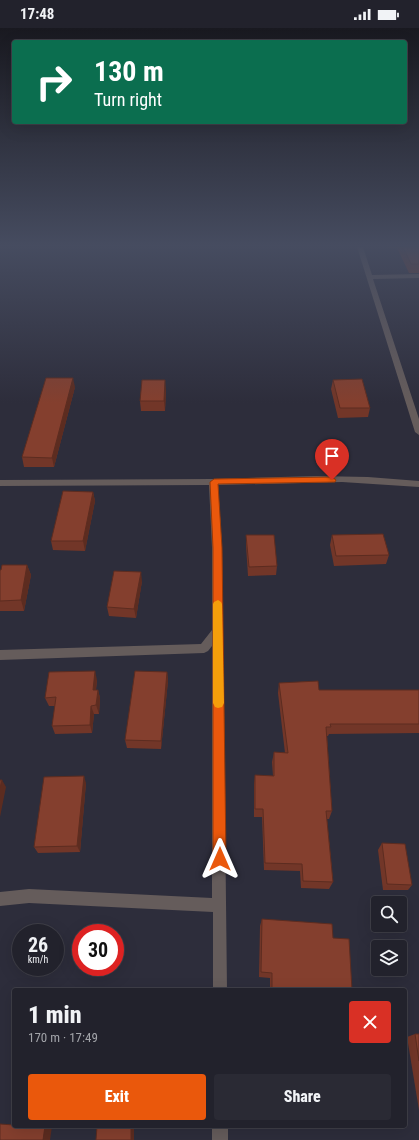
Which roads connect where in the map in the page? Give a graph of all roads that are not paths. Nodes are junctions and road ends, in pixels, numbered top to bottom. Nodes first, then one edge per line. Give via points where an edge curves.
1 (376, 299) edge
2 (419, 432) edge
3 (214, 482) junction
4 (0, 483) edge
5 (419, 484) edge
6 (218, 631) junction
7 (0, 655) edge
8 (0, 899) edge
9 (220, 905) junction
10 (220, 988) edge
11 (220, 1128) edge
12 (220, 1140) edge

1 - 2 street
3 - 4 street
3 - 5 street via 318,479
3 - 6 street
6 - 7 street via 204,648
6 - 9 street
8 - 9 street via 28,896
9 - 10 street
11 - 12 street

